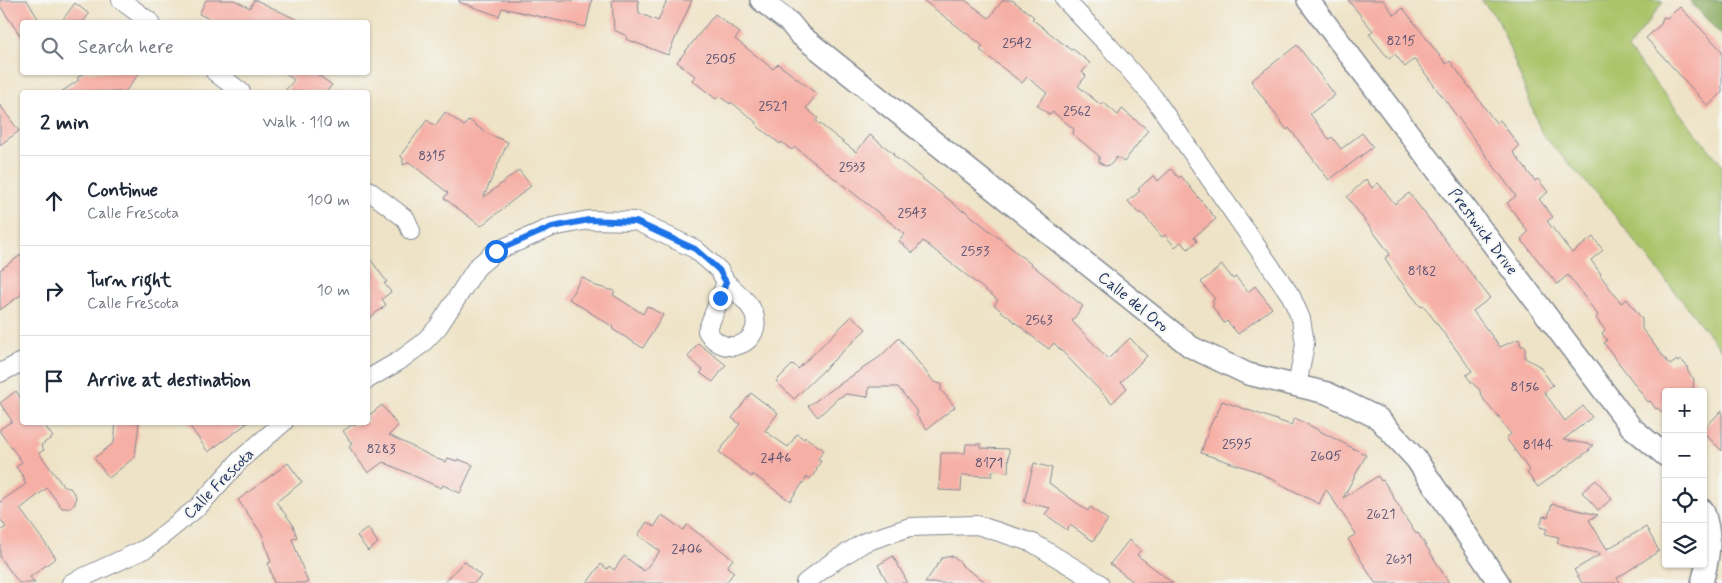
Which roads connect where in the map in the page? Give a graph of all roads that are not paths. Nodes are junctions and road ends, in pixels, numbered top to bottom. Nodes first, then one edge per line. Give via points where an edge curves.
1 (121, 0) edge
2 (761, 0) edge
3 (1065, 0) edge
4 (1308, 0) edge
5 (147, 20) edge
6 (219, 75) edge
7 (238, 90) edge
8 (370, 192) edge
9 (411, 231) dead end
10 (726, 282) dead end
11 (20, 363) edge
12 (0, 373) edge
13 (370, 378) edge
14 (1297, 386) junction
15 (281, 425) edge
16 (1662, 453) edge
17 (1707, 520) edge
18 (71, 583) edge
19 (805, 583) edge
20 (1099, 583) edge
21 (1499, 583) edge
22 (1702, 583) edge

1 - 5 street
2 - 14 street, Calle del Oro via 799,34 1191,347 1248,374
3 - 14 street via 1154,98 1291,296 1301,319 1305,344
4 - 16 street, Prestwick Drive via 1632,427
6 - 7 street
8 - 9 street via 406,219
10 - 13 street via 719,270 695,249 636,222 589,220 552,227 496,251 477,267 438,327 399,361
11 - 12 street
14 - 21 street, Calle del Oro via 1327,393 1378,418 1416,459
15 - 18 street, Calle Frescota via 242,459 199,506 146,548
17 - 22 street via 1710,553
19 - 20 street via 831,562 865,542 910,527 977,525 1033,543

